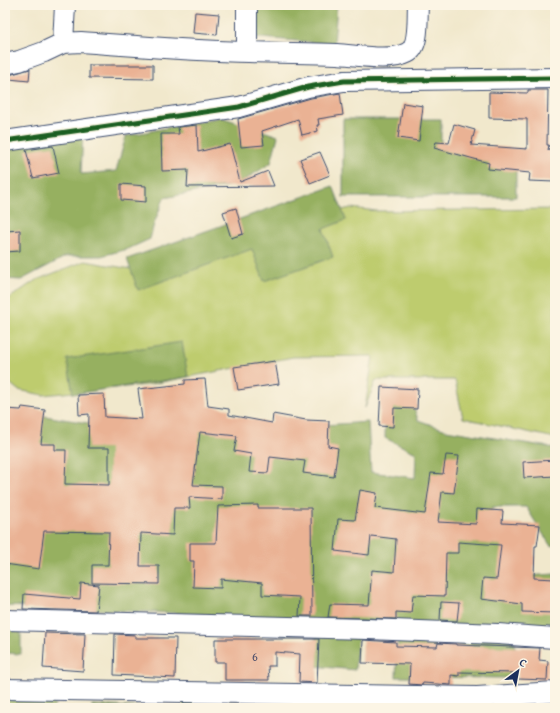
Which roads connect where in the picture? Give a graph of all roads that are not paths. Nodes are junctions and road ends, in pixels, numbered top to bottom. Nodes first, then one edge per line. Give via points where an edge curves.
1 (65, 5) edge
2 (247, 5) edge
3 (418, 5) edge
4 (63, 43) junction
5 (247, 52) junction
6 (5, 64) edge
7 (555, 78) edge
8 (5, 141) edge
9 (5, 620) edge
10 (555, 638) edge
11 (5, 689) edge
12 (555, 692) edge

1 - 4 street
2 - 5 street
3 - 5 street via 414,44 411,50 402,55 386,58
4 - 5 street
4 - 6 street via 19,62
7 - 8 street via 344,81 239,107
9 - 10 street via 367,629
11 - 12 street via 477,697

